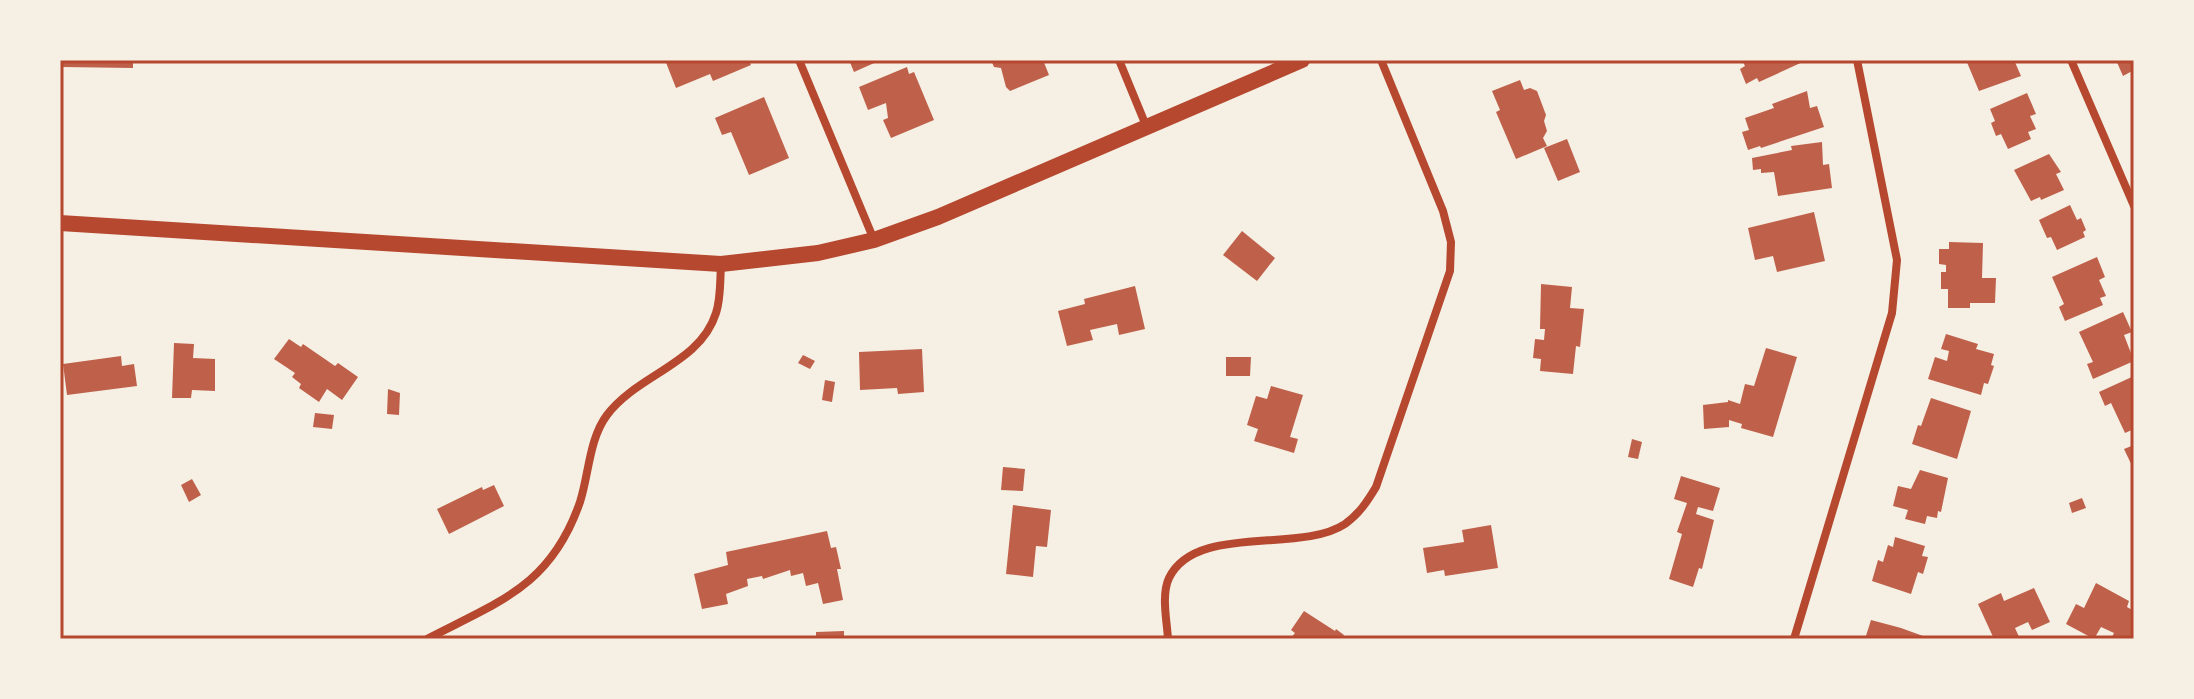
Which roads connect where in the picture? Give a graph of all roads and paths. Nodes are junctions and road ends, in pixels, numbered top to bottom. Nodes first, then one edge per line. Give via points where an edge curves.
1 (799, 60) edge
2 (1119, 60) edge
3 (1302, 60) edge
4 (1381, 60) edge
5 (1857, 60) edge
6 (2071, 60) edge
7 (1147, 128) junction
8 (2134, 206) edge
9 (60, 223) edge
10 (874, 240) junction
11 (721, 264) junction
12 (427, 639) edge
13 (1168, 639) edge
14 (1794, 639) edge

1 - 10 street
2 - 7 street
3 - 7 main road
4 - 13 street via 1451,242 1450,271 1376,487 1362,510 1343,526 1320,534 1224,546 1182,562 1168,580
5 - 14 street via 1897,260 1892,313
6 - 8 street
7 - 10 main road
9 - 11 main road
10 - 11 main road via 818,253
11 - 12 street via 716,312 700,344 631,391 606,416 580,501 541,571 512,595

